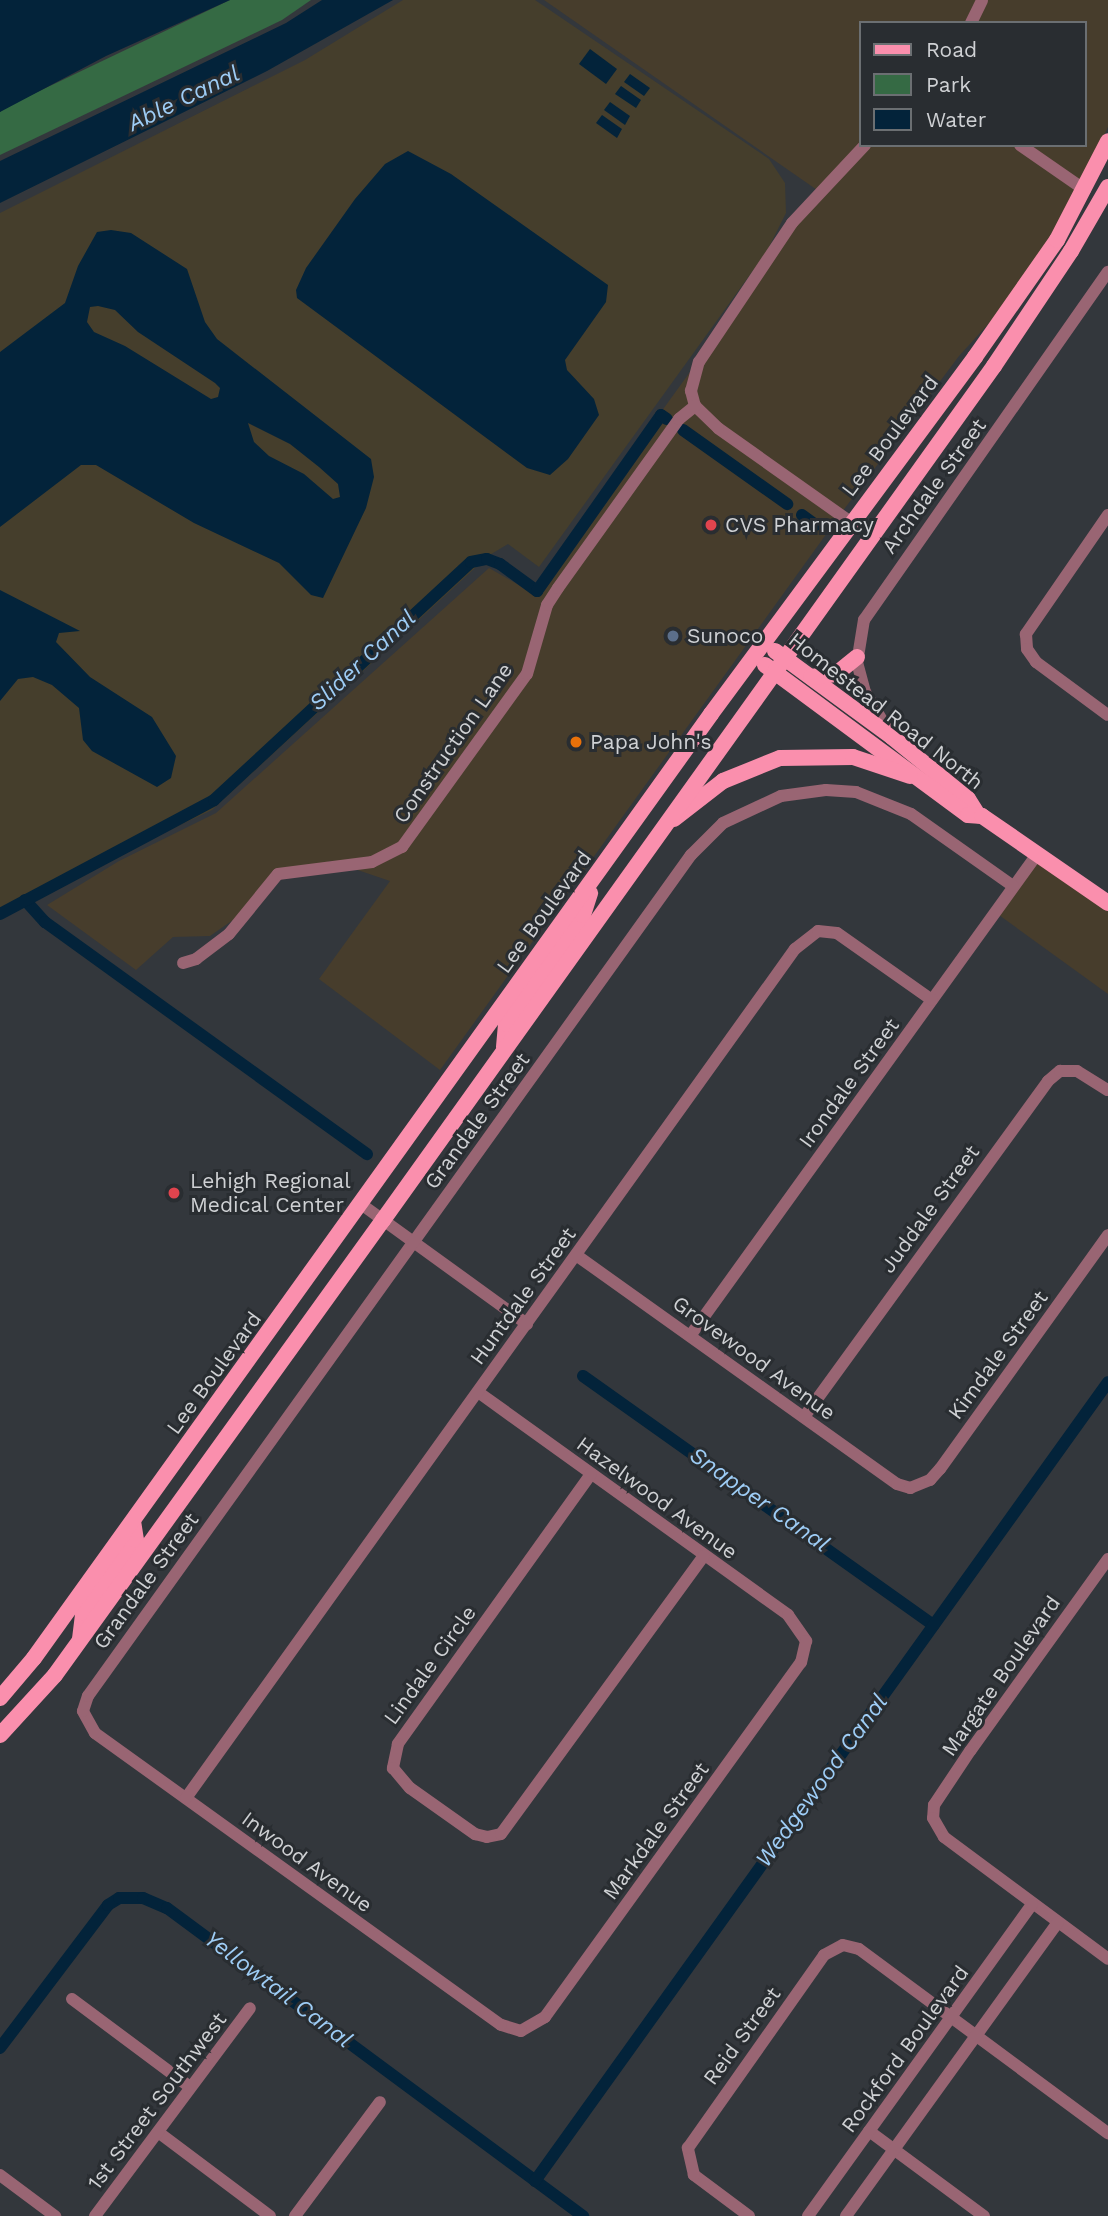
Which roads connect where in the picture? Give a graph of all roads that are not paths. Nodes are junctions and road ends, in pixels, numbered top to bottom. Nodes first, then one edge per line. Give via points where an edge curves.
1 (982, 0) edge
2 (972, 21) edge
3 (1108, 141) edge
4 (863, 147) edge
5 (1023, 147) edge
6 (1085, 190) junction
7 (1105, 193) edge
8 (1108, 272) edge
9 (966, 369) junction
10 (695, 407) junction
11 (935, 445) junction
12 (1108, 515) edge
13 (852, 523) junction
14 (764, 643) junction
15 (754, 657) junction
16 (783, 657) junction
17 (857, 657) junction
18 (773, 671) junction
19 (811, 677) junction
20 (1108, 715) edge
21 (892, 737) junction
22 (937, 790) junction
23 (978, 815) junction
24 (1038, 853) junction
25 (638, 860) junction
26 (588, 886) junction
27 (1013, 886) junction
28 (1108, 903) edge
29 (183, 963) dead end
30 (932, 1000) junction
31 (504, 1050) junction
32 (1108, 1090) edge
33 (361, 1204) junction
34 (383, 1220) junction
35 (1108, 1235) edge
36 (413, 1242) junction
37 (576, 1255) junction
38 (527, 1324) junction
39 (690, 1336) junction
40 (478, 1392) junction
41 (804, 1417) junction
42 (591, 1474) junction
43 (910, 1488) joint
44 (133, 1521) junction
45 (704, 1556) junction
46 (1108, 1559) edge
47 (79, 1641) junction
48 (806, 1641) joint
49 (0, 1698) edge
50 (83, 1711) joint
51 (0, 1735) edge
52 (186, 1798) junction
53 (1032, 1904) junction
54 (1058, 1922) junction
55 (1108, 1959) edge
56 (72, 1999) dead end
57 (250, 2008) dead end
58 (952, 2018) junction
59 (521, 2031) joint
60 (975, 2035) junction
61 (190, 2087) junction
62 (380, 2102) dead end
63 (869, 2131) junction
64 (158, 2132) junction
65 (1108, 2133) edge
66 (893, 2149) junction
67 (0, 2175) edge
68 (55, 2216) edge
69 (94, 2216) edge
70 (270, 2216) edge
71 (295, 2216) edge
72 (749, 2216) edge
73 (808, 2216) edge
74 (846, 2216) edge
75 (984, 2216) edge

1 - 2 street
3 - 6 main road, Lee Boulevard
4 - 10 street via 792,223 699,362 691,391
5 - 6 street
6 - 7 main road
6 - 9 main road, Lee Boulevard via 1057,240
7 - 11 main road, Lee Boulevard via 1047,289
8 - 17 street, Archdale Street via 877,598 863,620
9 - 11 main road via 966,383 940,421
9 - 13 main road, Lee Boulevard
10 - 13 street
10 - 29 street, Construction Lane via 679,419 558,588 547,605 527,674 402,847 372,862 278,874 229,934 196,959
11 - 16 main road, Lee Boulevard
12 - 20 street via 1026,634 1027,649 1036,662
13 - 14 main road, Lee Boulevard
14 - 15 main road, Lee Boulevard
14 - 16 main road, Homestead Road North
15 - 18 main road, Homestead Road North
15 - 26 main road, Lee Boulevard
16 - 18 main road, Lee Boulevard
16 - 19 main road, Homestead Road North
17 - 19 main road via 836,674
17 - 21 street, Archdale Street via 865,692
18 - 22 main road, Homestead Road North
18 - 25 main road, Lee Boulevard
19 - 21 main road, Homestead Road North
21 - 23 main road, Homestead Road North via 968,799
22 - 23 main road, Homestead Road North via 968,815
22 - 25 main road via 889,767 853,757 780,758 734,775 707,792 673,820
23 - 24 main road, Homestead Road North
24 - 27 street, Irondale Street
24 - 28 main road, Homestead Road North
25 - 31 main road, Lee Boulevard
26 - 31 main road via 591,896 583,915 506,1024
26 - 33 main road, Lee Boulevard
27 - 30 street, Irondale Street
27 - 36 street, Grandale Street via 911,814 856,792 796,793 741,812 691,855
30 - 37 street, Huntdale Street via 837,933 818,931 803,940
30 - 39 street, Irondale Street
31 - 34 main road, Lee Boulevard
32 - 41 street, Juddale Street via 1077,1070 1060,1071 1048,1081
33 - 34 street
33 - 44 main road, Lee Boulevard
34 - 36 street
34 - 47 main road, Lee Boulevard
35 - 43 street, Kimdale Street via 940,1469 930,1480
36 - 38 street
36 - 50 street, Grandale Street via 103,1673
37 - 38 street, Huntdale Street
37 - 39 street, Grovewood Avenue
38 - 40 street, Huntdale Street
39 - 41 street, Grovewood Avenue
40 - 42 street, Hazelwood Avenue
40 - 52 street, Huntdale Street
41 - 43 street, Grovewood Avenue via 897,1484
42 - 45 street, Hazelwood Avenue
42 - 45 street, Lindale Circle via 398,1744 393,1768 410,1788 475,1833 487,1837 501,1834
44 - 47 main road via 136,1540 83,1613
44 - 49 main road, Lee Boulevard
45 - 48 street, Hazelwood Avenue via 788,1615
46 - 53 street, Margate Boulevard via 934,1805 933,1818 944,1837
47 - 51 main road, Lee Boulevard
48 - 59 street, Markdale Street via 801,1662 545,2017
50 - 52 street, Inwood Avenue via 95,1733
52 - 59 street, Inwood Avenue via 501,2025
53 - 54 street
53 - 58 street, Rockford Boulevard
54 - 55 street
54 - 60 street
56 - 61 street
57 - 61 street, 1st Street Southwest
58 - 60 street
58 - 63 street, Rockford Boulevard
58 - 72 street, Reid Street via 859,1949 843,1945 824,1955 688,2148 687,2160 694,2175
60 - 65 street
60 - 66 street
61 - 64 street, 1st Street Southwest
62 - 71 street
63 - 66 street
63 - 73 street, Rockford Boulevard
64 - 69 street, 1st Street Southwest
64 - 70 street
66 - 74 street
66 - 75 street
67 - 68 street

